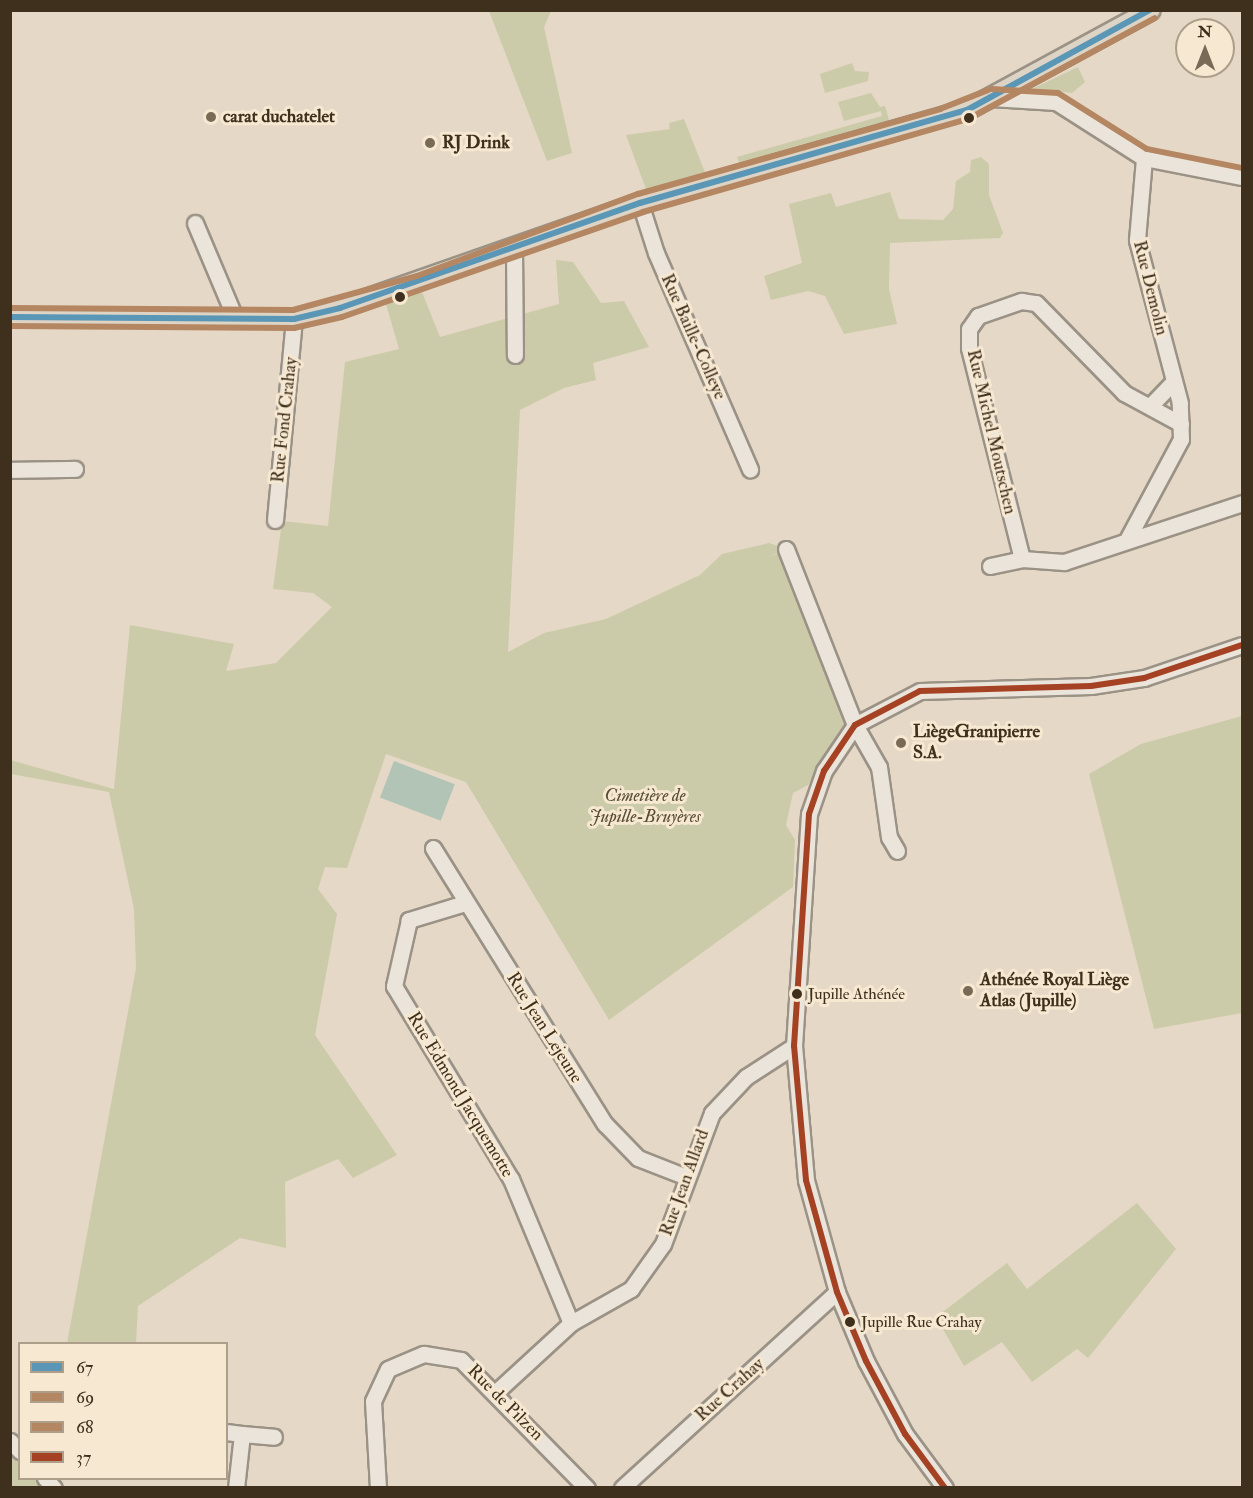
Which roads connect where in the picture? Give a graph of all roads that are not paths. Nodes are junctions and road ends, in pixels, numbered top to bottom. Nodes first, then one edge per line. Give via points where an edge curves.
1 (1151, 10) edge
2 (991, 98) junction
3 (1144, 158) junction
4 (1242, 177) edge
5 (640, 203) junction
6 (195, 223) dead end
7 (514, 249) junction
8 (10, 317) edge
9 (294, 319) junction
10 (236, 320) junction
11 (515, 355) dead end
12 (1174, 381) junction
13 (1151, 405) junction
14 (1181, 424) junction
15 (75, 469) dead end
16 (750, 469) dead end
17 (10, 470) edge
18 (1152, 498) junction
19 (1242, 503) edge
20 (275, 520) dead end
21 (1166, 526) junction
22 (1128, 537) junction
23 (786, 549) dead end
24 (1022, 560) junction
25 (990, 566) dead end
26 (1242, 645) edge
27 (855, 725) junction
28 (433, 848) dead end
29 (897, 851) dead end
30 (465, 903) junction
31 (794, 1046) junction
32 (684, 1176) junction
33 (837, 1292) junction
34 (571, 1323) junction
35 (496, 1392) junction
36 (228, 1432) edge
37 (242, 1434) junction
38 (274, 1437) dead end
39 (236, 1488) edge
40 (378, 1488) edge
41 (587, 1488) edge
42 (622, 1488) edge
43 (945, 1488) edge

1 - 2 main road
2 - 3 street via 1056,102
2 - 5 main road via 943,118
3 - 4 street
3 - 12 street, Rue Demolin via 1137,240
5 - 7 main road
5 - 16 street, Rue Baille-Colleye via 656,253
6 - 10 street
7 - 9 main road via 338,309
7 - 11 street
8 - 10 main road
9 - 10 main road
9 - 20 street, Rue Fond Crahay
12 - 13 street
12 - 14 street, Rue Demolin
13 - 14 street, Rue Michel Moutschen
13 - 24 street, Rue Michel Moutschen via 1124,393 1036,303 1021,301 978,316 969,328 969,348
14 - 18 street via 1177,453
15 - 17 street
18 - 21 street via 1156,520
18 - 22 street
19 - 21 street
21 - 22 street
22 - 24 street via 1064,562
23 - 27 street
24 - 25 street
26 - 27 street via 1144,678 1091,686 920,692
27 - 29 street via 879,767 889,837
27 - 31 street via 824,771 808,814
28 - 30 street, Rue Jean Lejeune
30 - 32 street, Rue Jean Lejeune via 604,1124 638,1158
30 - 34 street, Rue Edmond Jacquemotte via 409,920 394,986 511,1179
31 - 32 street, Rue Jean Allard via 746,1077 712,1113
31 - 33 street via 806,1180
32 - 34 street, Rue Jean Allard via 663,1244 631,1289
33 - 42 street, Rue Crahay
33 - 43 street via 893,1415
34 - 35 street, Rue Jean Allard
35 - 40 street, Rue de Pilzen via 461,1360 424,1354 388,1369 373,1401
35 - 41 street, Rue de Pilzen
36 - 37 street
37 - 38 street
37 - 39 street

